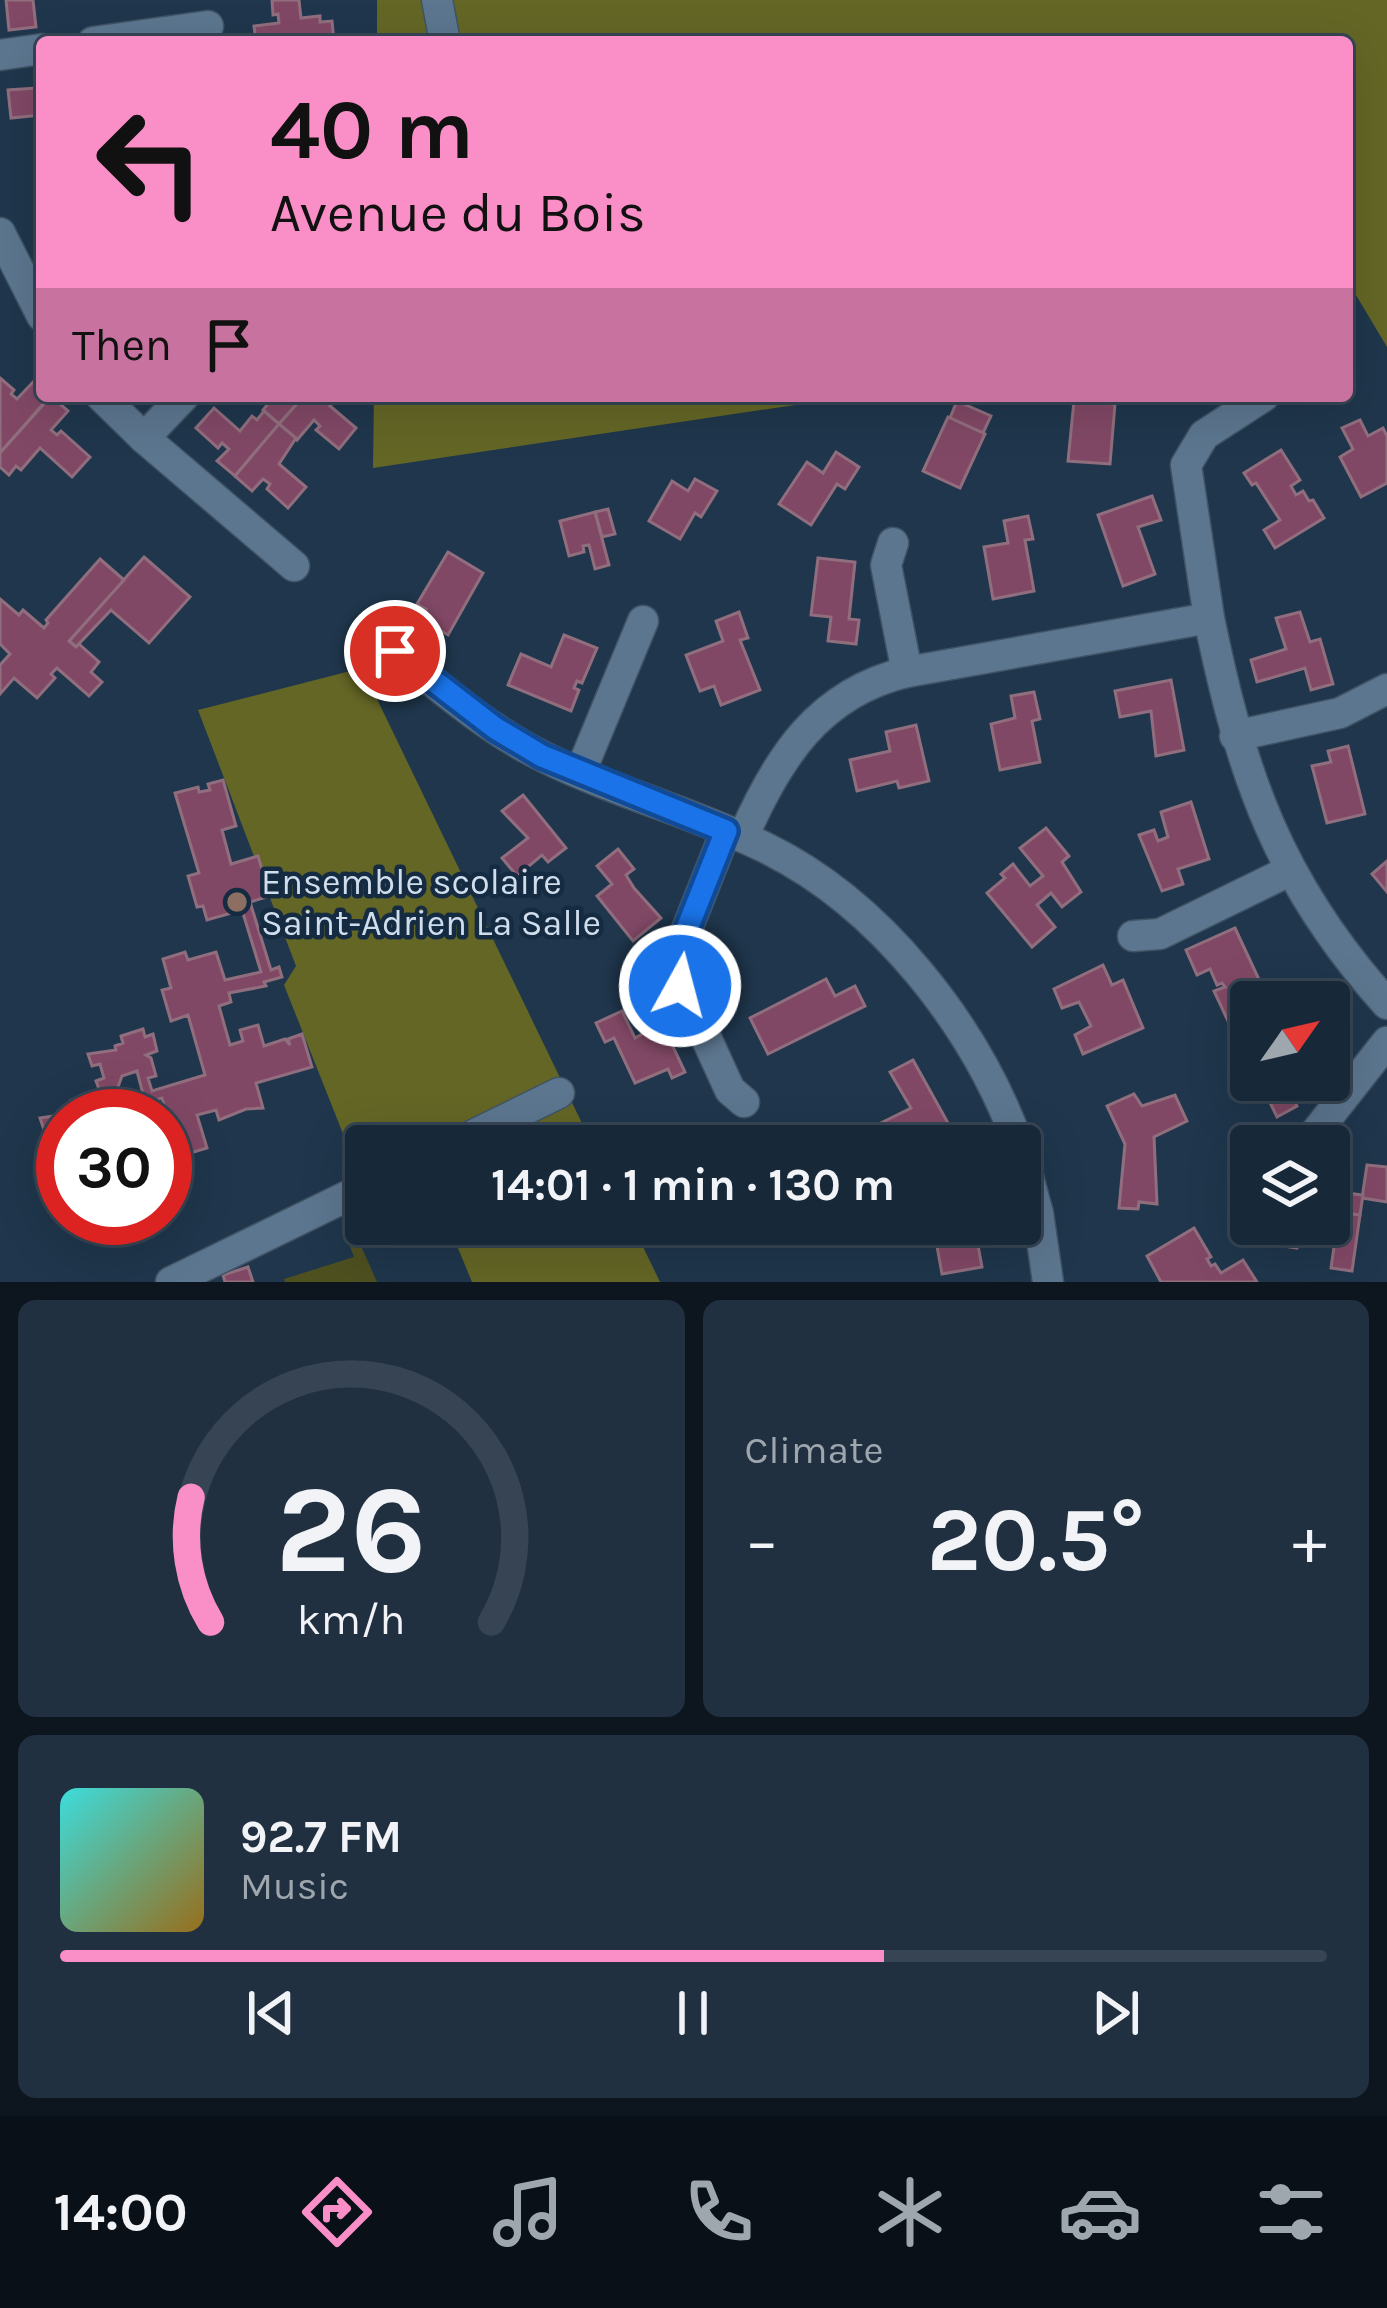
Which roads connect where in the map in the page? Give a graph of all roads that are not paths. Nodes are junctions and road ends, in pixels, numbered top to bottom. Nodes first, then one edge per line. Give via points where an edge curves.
1 (437, 0) edge
2 (212, 18) edge
3 (124, 36) edge
4 (444, 36) edge
5 (36, 51) edge
6 (0, 56) edge
7 (0, 233) edge
8 (36, 304) edge
9 (107, 402) edge
10 (178, 402) edge
11 (1255, 402) edge
12 (144, 438) junction
13 (893, 543) dead end
14 (294, 566) dead end
15 (1209, 618) junction
16 (643, 621) dead end
17 (395, 651) dead end
18 (907, 672) junction
19 (1387, 689) edge
20 (1235, 736) junction
21 (580, 772) junction
22 (735, 834) junction
23 (1289, 871) junction
24 (1132, 936) dead end
25 (1387, 1004) edge
26 (1387, 1042) edge
27 (559, 1093) dead end
28 (744, 1102) dead end
29 (494, 1125) edge
30 (1010, 1125) edge
31 (1322, 1125) edge
32 (345, 1197) edge
33 (1041, 1234) edge
34 (171, 1282) edge
35 (1048, 1282) edge

1 - 4 street
2 - 3 street
5 - 6 street
7 - 8 street
9 - 12 street
10 - 12 street
11 - 15 street via 1204,435 1186,465
12 - 14 street
13 - 18 street via 886,565
15 - 18 street
15 - 20 street
16 - 21 street
17 - 21 street via 495,728
18 - 22 street via 855,692 807,730
19 - 20 street via 1340,713
20 - 23 street
21 - 22 street
22 - 28 street via 681,944 677,974 730,1090
22 - 30 street via 808,874 913,965 974,1049
23 - 24 street via 1160,934
23 - 25 street
26 - 31 street
27 - 29 street
32 - 34 street
33 - 35 street

